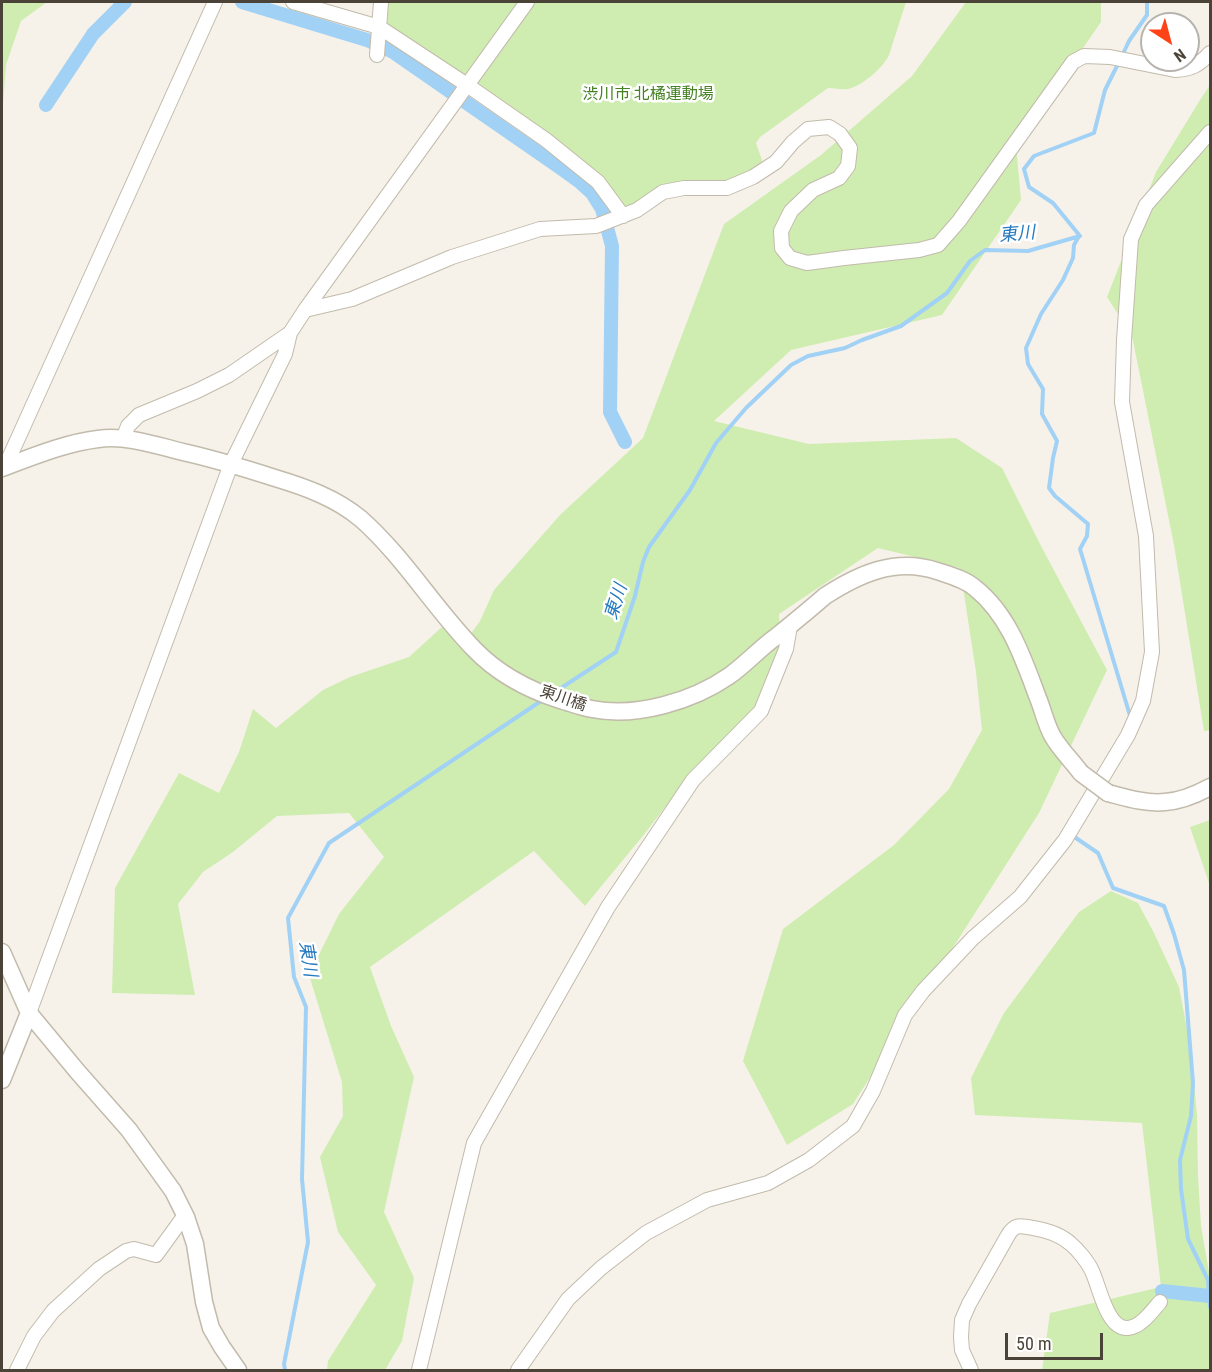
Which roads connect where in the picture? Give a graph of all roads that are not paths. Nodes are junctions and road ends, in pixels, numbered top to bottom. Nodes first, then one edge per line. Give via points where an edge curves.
1 (215, 2) edge
2 (293, 2) edge
3 (381, 2) edge
4 (527, 2) edge
5 (379, 27) junction
6 (1210, 52) edge
7 (377, 55) dead end
8 (465, 87) junction
9 (1210, 132) edge
10 (620, 217) junction
11 (305, 310) junction
12 (290, 333) junction
13 (123, 439) junction
14 (231, 464) junction
15 (3, 468) edge
16 (790, 626) junction
17 (1210, 787) edge
18 (2, 952) edge
19 (29, 1013) junction
20 (2, 1080) edge
21 (185, 1215) junction
22 (1160, 1302) dead end
23 (16, 1371) edge
24 (238, 1371) edge
25 (419, 1371) edge
26 (518, 1371) edge
27 (971, 1371) edge

1 - 15 street
2 - 5 street
3 - 5 street
4 - 8 street
5 - 7 street
5 - 8 street
6 - 10 street via 1201,63 1175,70 1110,57 1084,56 1073,62 938,245 807,263 790,258 782,248 781,231 791,211 813,190 839,178 848,166 850,148 829,127 808,129 776,162 753,177 727,188 663,192
8 - 10 street via 546,140 598,182
8 - 11 street
9 - 26 street via 1146,206 1131,238 1122,402 1146,536 1152,652 1143,701 1128,735 1065,840 1020,897 973,939 905,1015 873,1091 853,1126 809,1160 768,1183 707,1200 646,1233 568,1299
10 - 11 street via 596,226 540,229 452,257 352,299
11 - 12 street
12 - 13 street via 229,375 140,415 128,426
12 - 14 street via 285,354
13 - 14 street, 東川橋
13 - 15 street, 東川橋 via 74,444
14 - 16 street, 東川橋 via 298,485 359,517 490,664 525,686 572,704 620,711 675,702 728,676
14 - 19 street
16 - 17 street, 東川橋, bridge via 840,586 886,567 926,567 951,576 973,586 1004,621 1020,648 1053,737 1081,773 1108,793 1136,801 1165,802
16 - 25 street via 786,649 761,711 693,780 608,907 474,1143
18 - 19 street
19 - 20 street
19 - 21 street via 129,1130 173,1191
21 - 23 street via 156,1254 126,1251 99,1269 53,1311 34,1336
21 - 24 street via 195,1244 211,1328
22 - 27 street via 1137,1324 1124,1328 1104,1305 1091,1268 1071,1243 1042,1229 1017,1226 1006,1237 962,1320 962,1350

